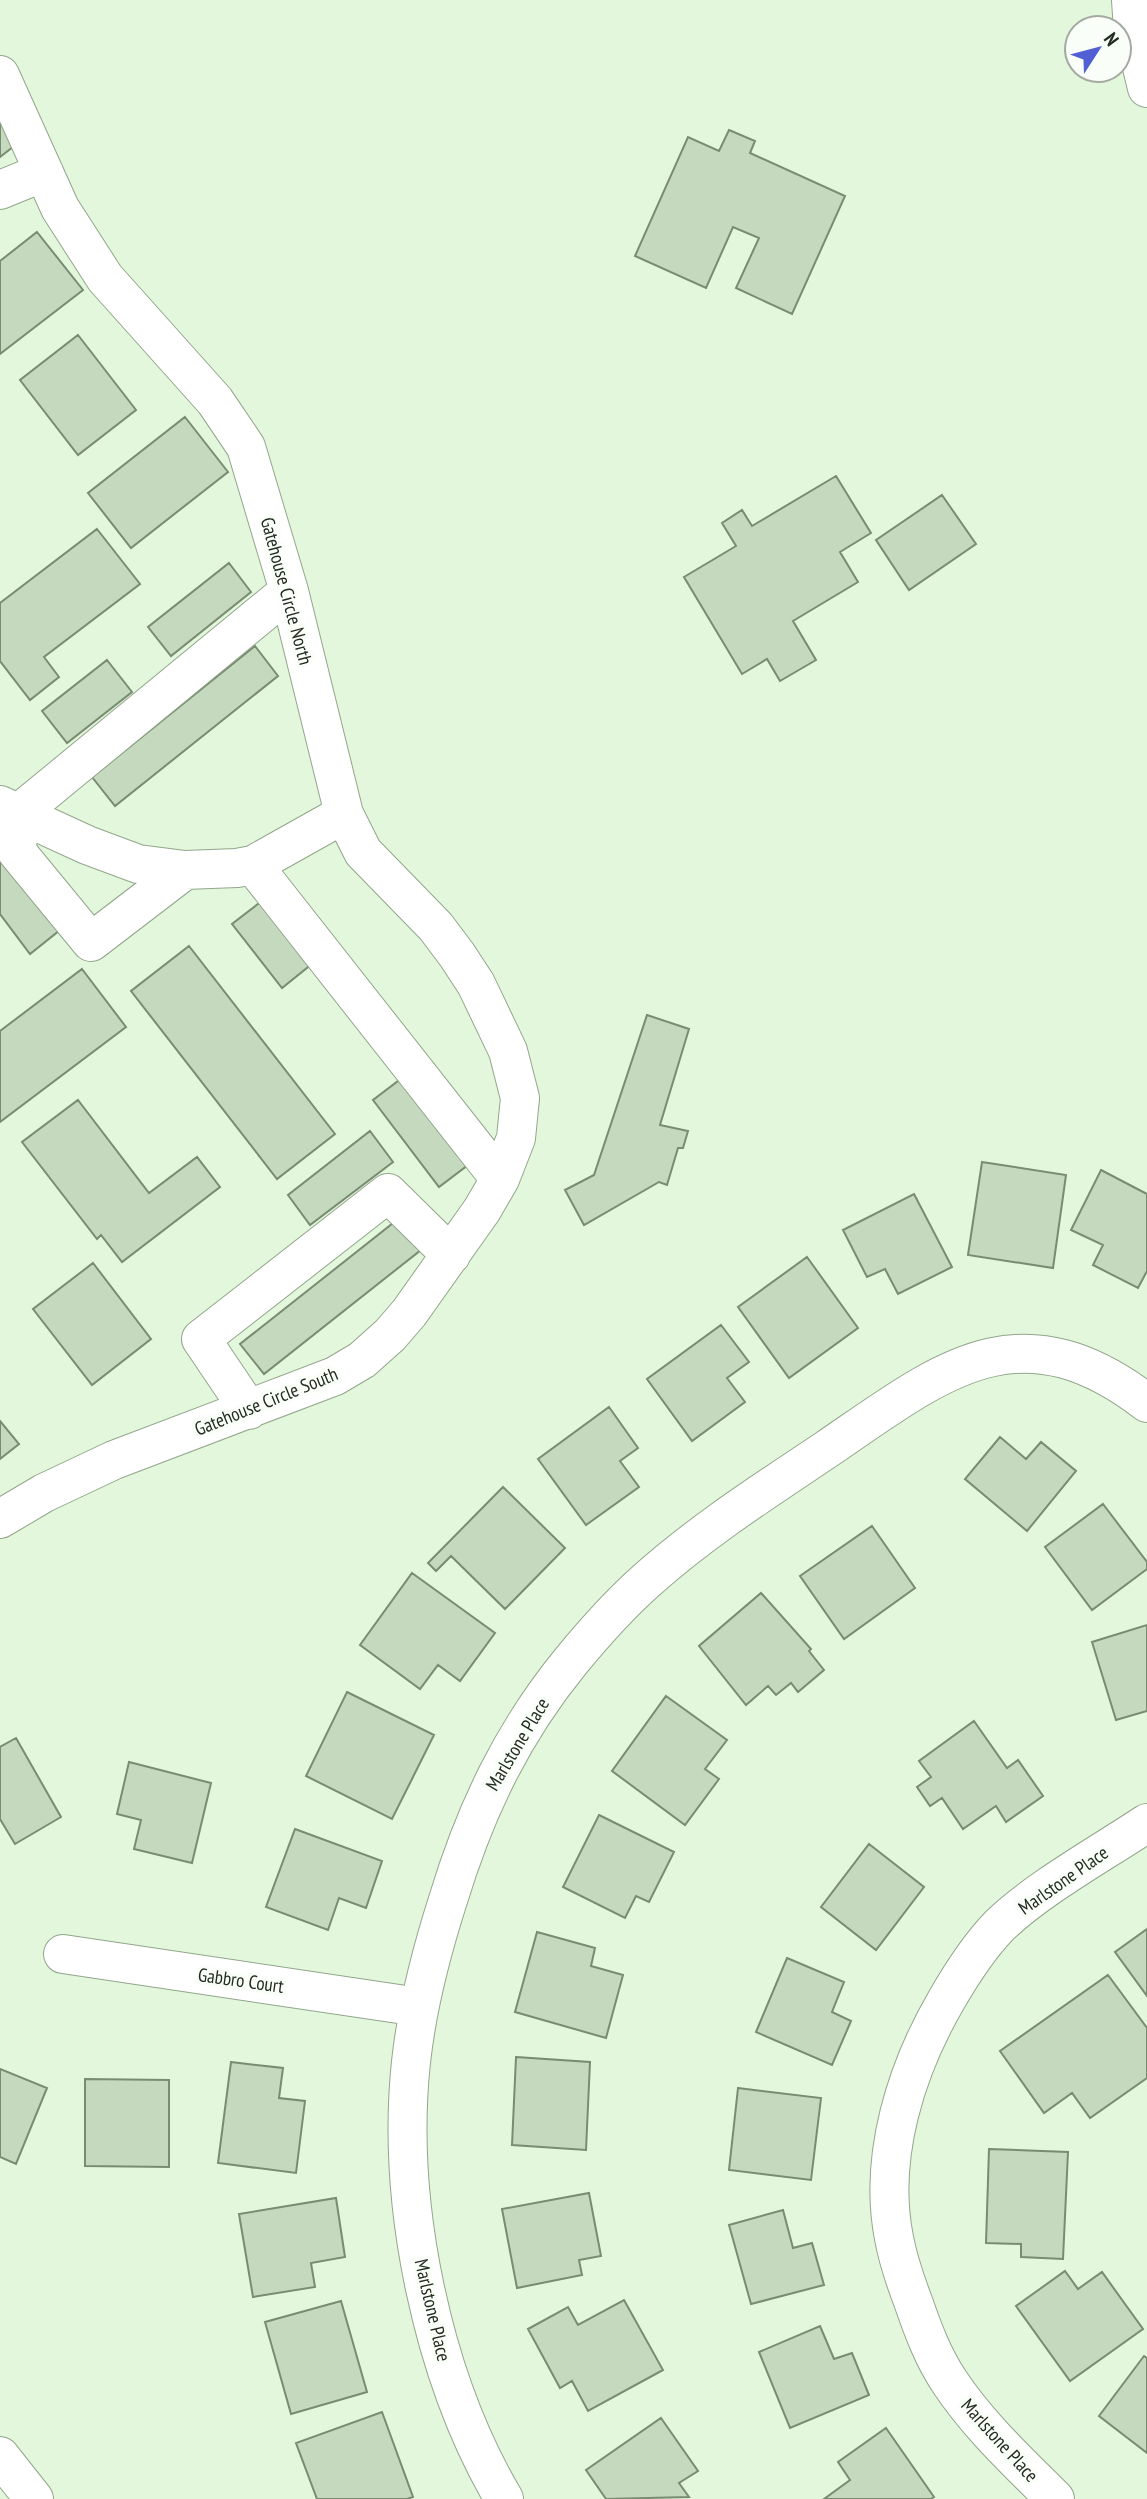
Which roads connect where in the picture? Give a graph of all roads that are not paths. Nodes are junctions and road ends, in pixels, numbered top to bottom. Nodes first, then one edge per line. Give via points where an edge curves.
1 (1131, 0) edge
2 (0, 75) edge
3 (1147, 89) edge
4 (44, 172) junction
5 (0, 190) edge
6 (289, 591) junction
7 (10, 809) edge
8 (344, 814) junction
9 (253, 865) junction
10 (185, 870) junction
11 (500, 1179) junction
12 (451, 1255) junction
13 (1147, 1403) edge
14 (249, 1410) junction
15 (0, 1519) edge
16 (1147, 1823) edge
17 (64, 1954) dead end
18 (419, 2007) junction
19 (0, 2456) edge
20 (34, 2499) edge
21 (504, 2499) edge
22 (1055, 2499) edge

1 - 3 street
2 - 4 street, Gatehouse Circle North
4 - 5 street
4 - 6 street, Gatehouse Circle North via 60,208 105,278 215,401 246,447
6 - 7 street
6 - 8 street, Gatehouse Circle North
7 - 10 street via 138,864
7 - 10 street via 17,852 91,942
8 - 9 street
8 - 11 street, Gatehouse Circle South via 363,852 457,955 508,1051 520,1098 516,1138
9 - 10 street
9 - 11 street
11 - 12 street, Gatehouse Circle South
12 - 14 street, Gatehouse Circle South via 409,1313 362,1360 335,1376
12 - 14 street via 388,1194 201,1339
13 - 18 street, Marlstone Place via 1096,1370 1043,1354 1002,1355 958,1366 921,1385 732,1513 645,1581 571,1661 531,1714 488,1791 460,1859
14 - 15 street, Gatehouse Circle South via 114,1460
16 - 22 street, Marlstone Place via 1039,1894 1000,1926 967,1965 918,2053 894,2143 890,2188 894,2237 925,2334 974,2417
17 - 18 street, Gabbro Court
18 - 21 street, Marlstone Place via 410,2065 408,2136 421,2268 460,2412
19 - 20 street

